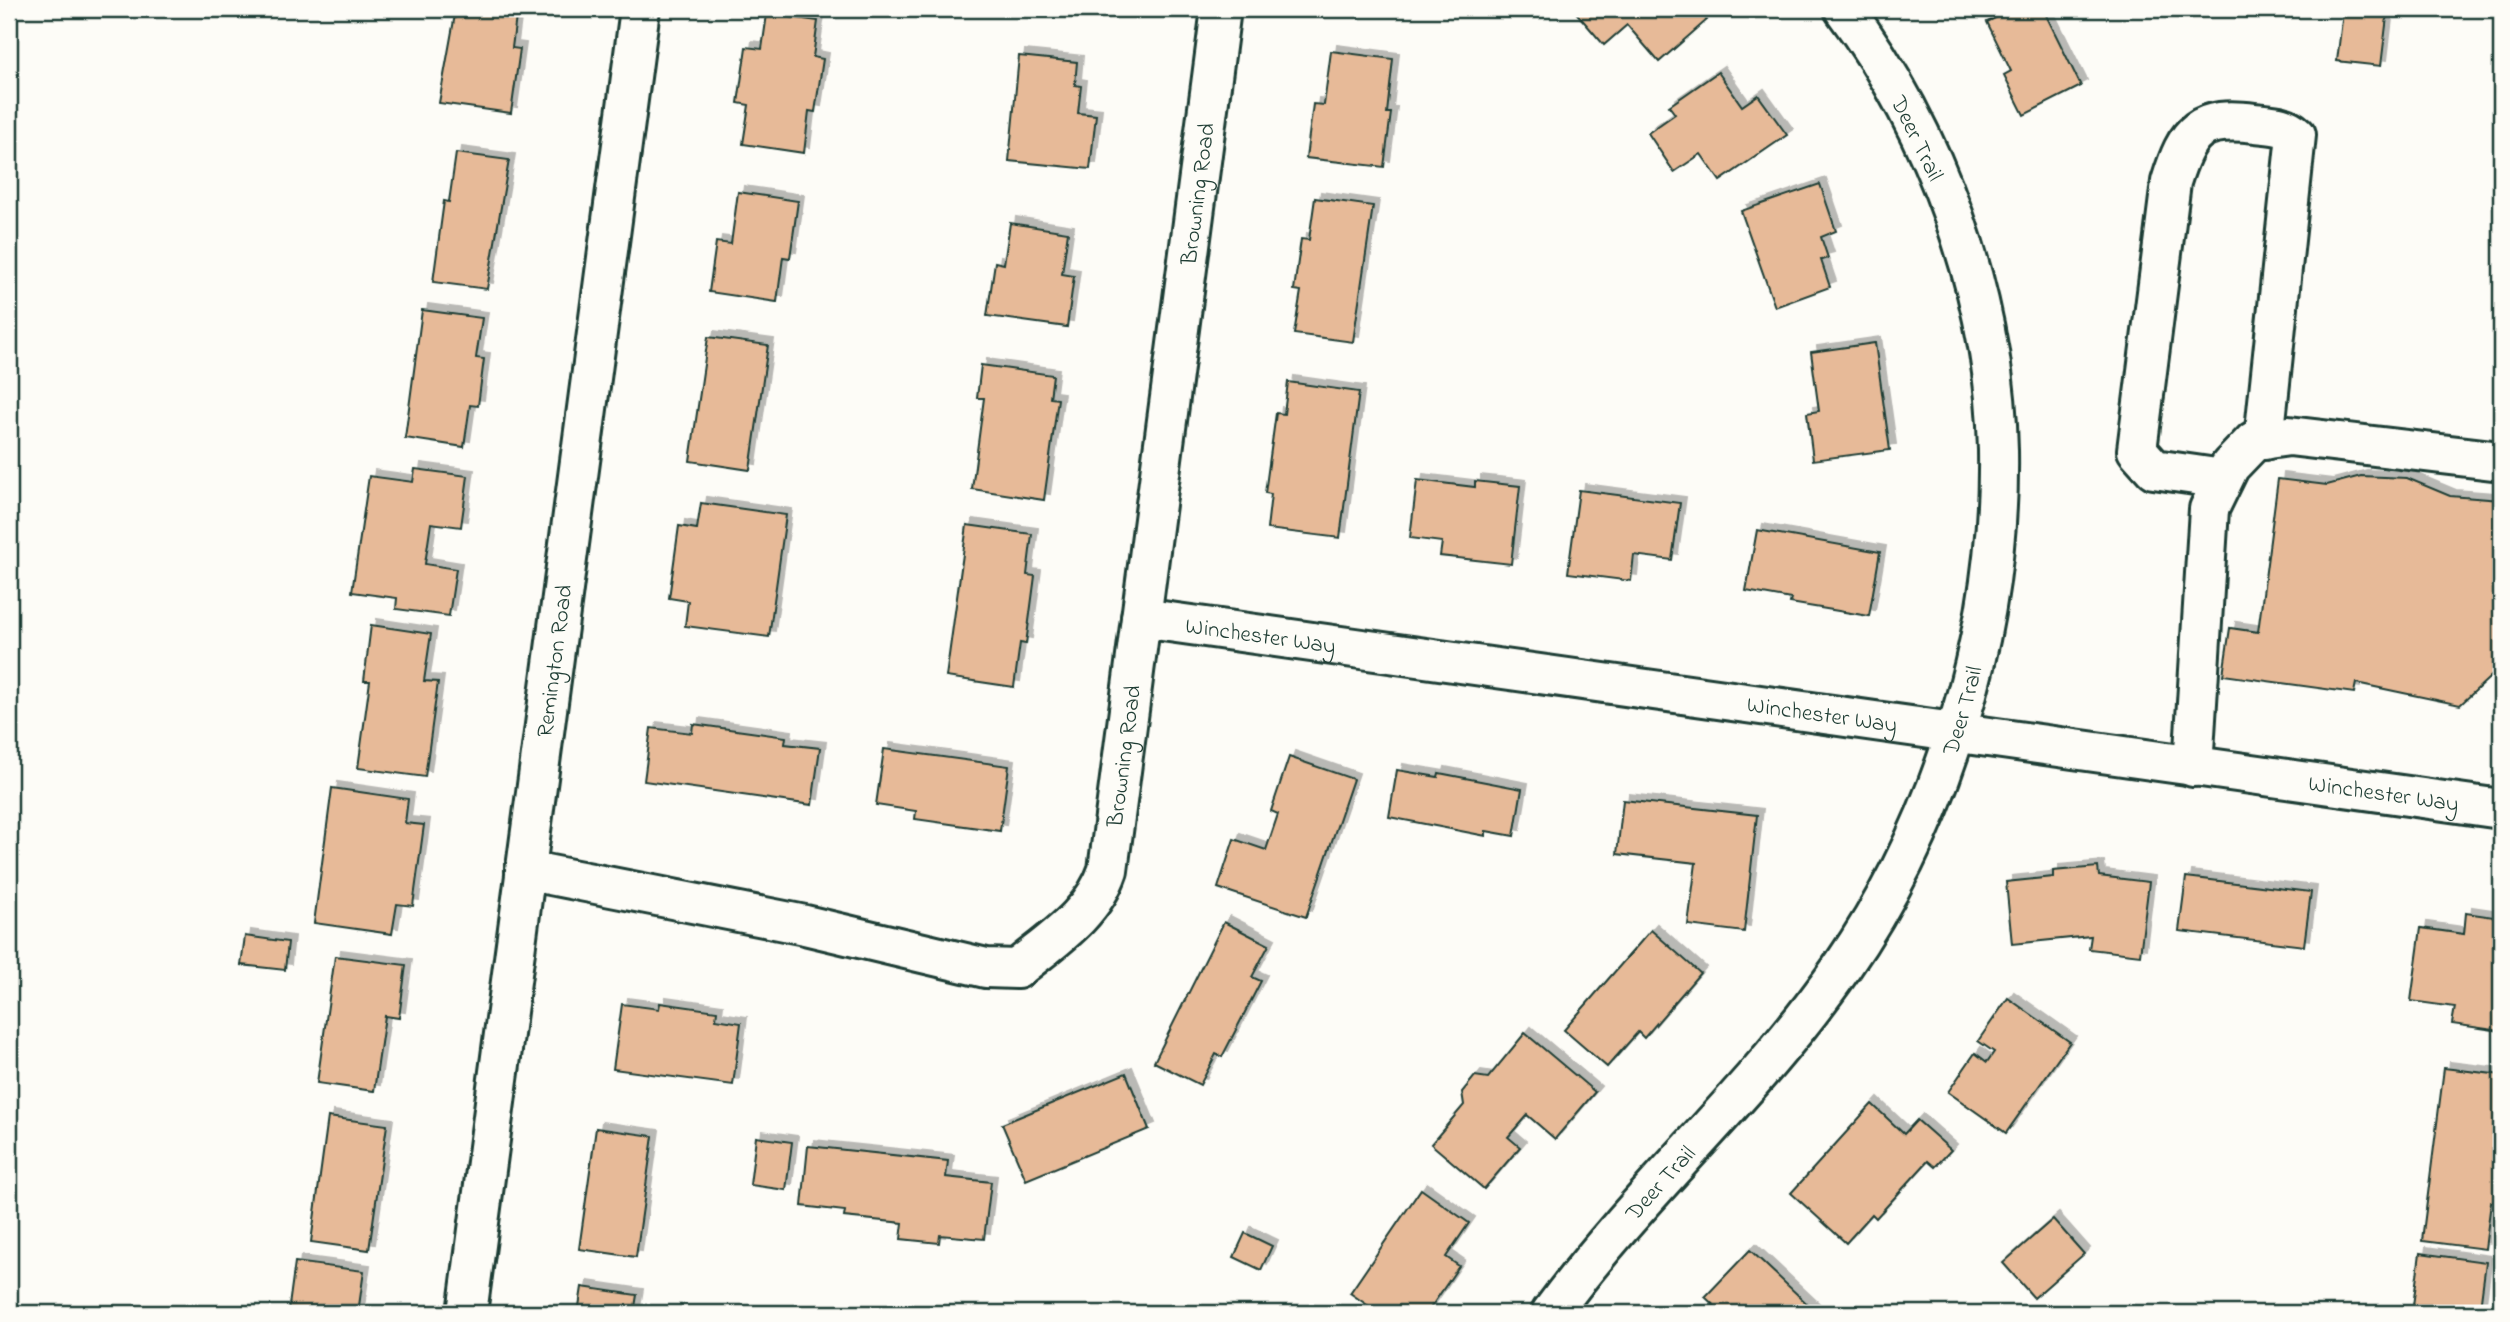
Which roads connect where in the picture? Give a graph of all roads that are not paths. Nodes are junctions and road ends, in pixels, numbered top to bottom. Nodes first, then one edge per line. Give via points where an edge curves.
1 (640, 9) edge
2 (1221, 9) edge
3 (1844, 9) edge
4 (2264, 440) junction
5 (2501, 461) edge
6 (2223, 479) junction
7 (1141, 618) junction
8 (1955, 734) junction
9 (2193, 767) junction
10 (2501, 809) edge
11 (525, 870) junction
12 (1562, 1309) edge
13 (467, 1313) edge

1 - 11 street, Remington Road
2 - 7 street, Browning Road
3 - 8 street, Deer Trail via 1863,33 1913,122 1948,202 1974,286 1991,372 1998,450 1993,545 1979,640
4 - 5 street via 2289,436
4 - 6 street via 2254,441
4 - 6 street via 2296,135 2287,127 2226,119 2208,122 2194,131 2171,182 2137,450 2154,469
6 - 9 street via 2209,509
7 - 8 street, Winchester Way
7 - 11 street, Browning Road via 1102,887 1077,919 1017,969 986,968 805,925
8 - 9 street, Winchester Way
8 - 12 street, Deer Trail via 1933,796 1892,883 1843,965 1796,1029
9 - 10 street, Winchester Way
11 - 13 street, Remington Road

